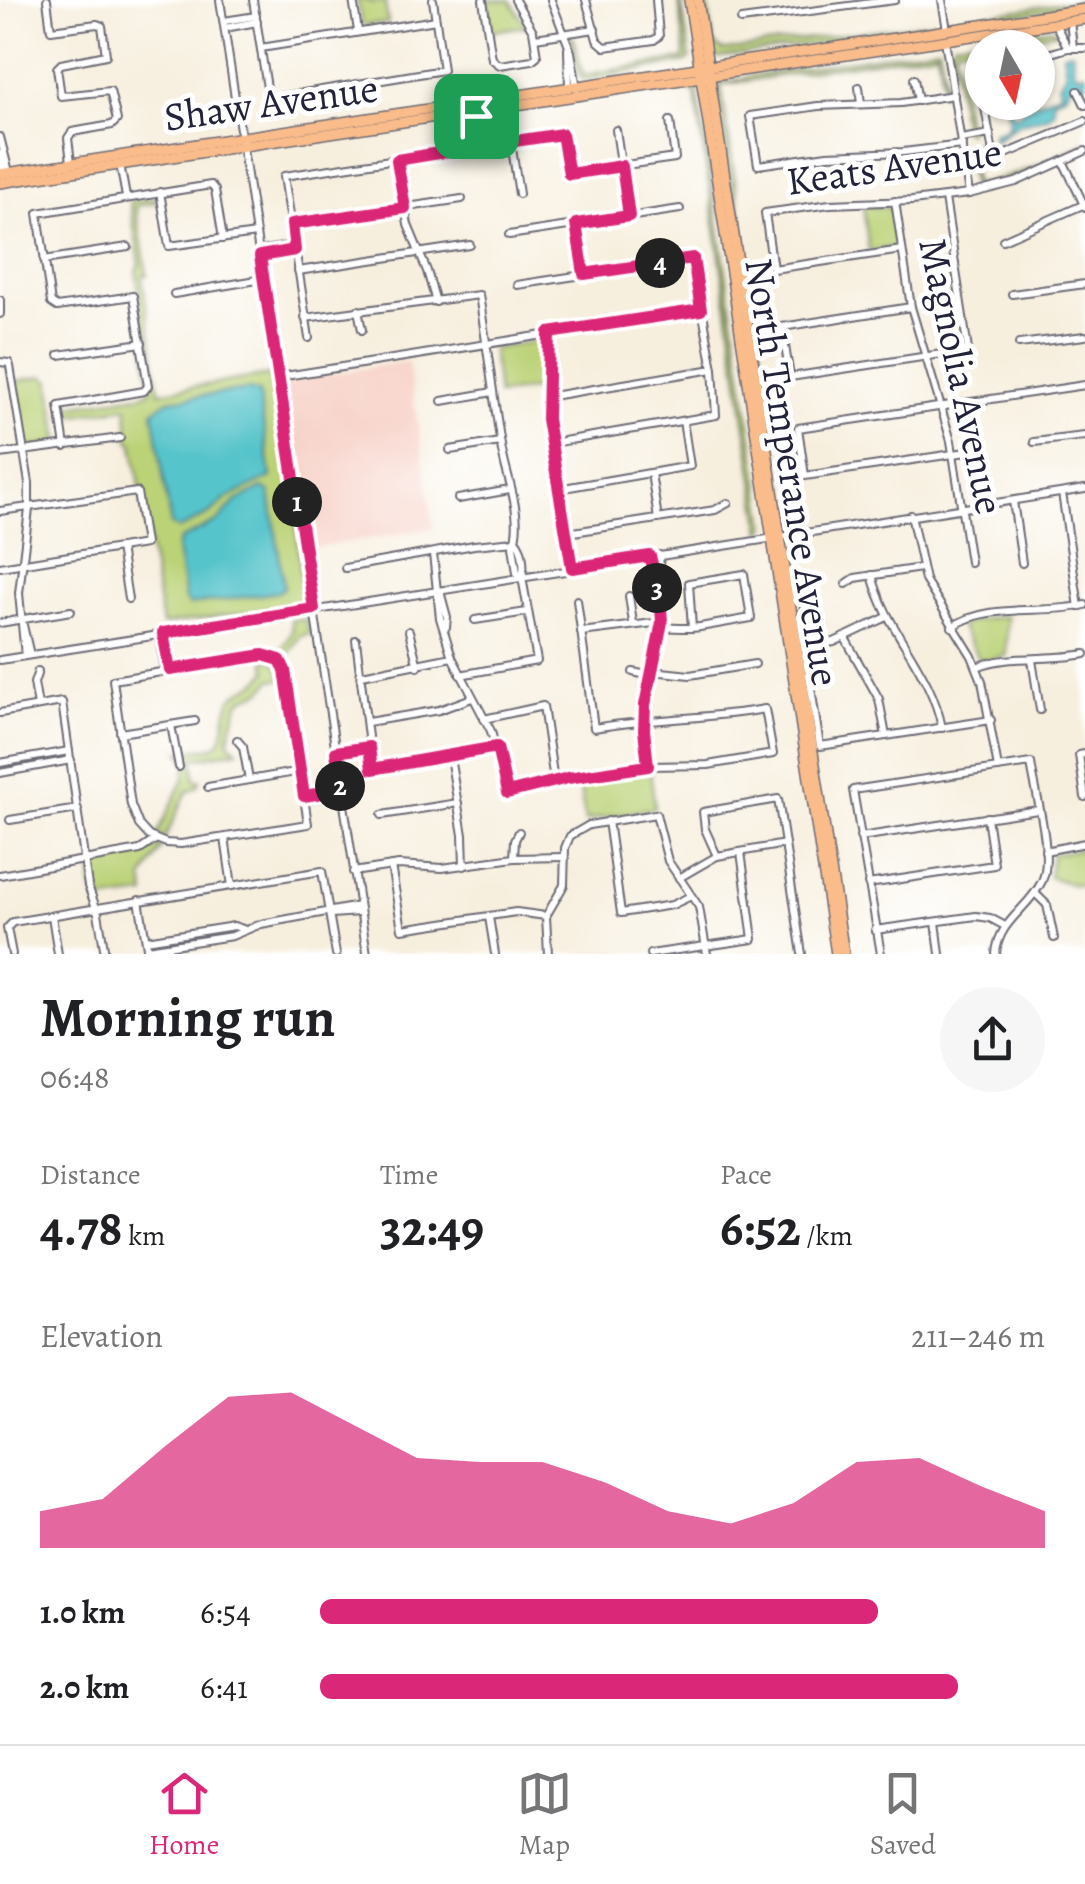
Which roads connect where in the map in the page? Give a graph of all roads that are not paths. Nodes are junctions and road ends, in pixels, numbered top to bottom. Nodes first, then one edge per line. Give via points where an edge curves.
1 (47, 0) edge
2 (220, 0) edge
3 (253, 0) edge
4 (354, 0) edge
5 (433, 0) edge
6 (483, 0) edge
7 (515, 0) edge
8 (551, 0) edge
9 (586, 0) edge
10 (656, 0) edge
11 (689, 0) edge
12 (698, 0) edge
13 (895, 0) edge
14 (942, 0) edge
15 (813, 5) edge
16 (1085, 9) edge
17 (1085, 19) edge
18 (256, 20) junction
19 (436, 20) junction
20 (741, 20) dead end
21 (1070, 21) junction
22 (1055, 23) junction
23 (224, 24) junction
24 (595, 29) junction
25 (358, 31) junction
26 (564, 34) junction
27 (946, 35) junction
28 (535, 38) junction
29 (261, 48) junction
30 (1071, 48) junction
31 (1085, 48) edge
32 (1055, 52) edge
33 (704, 72) junction
34 (914, 78) dead end
35 (859, 87) dead end
36 (573, 88) junction
37 (1078, 91) dead end
38 (954, 96) junction
39 (517, 97) junction
40 (918, 101) junction
41 (530, 104) junction
42 (860, 104) junction
43 (1085, 105) edge
44 (472, 113) junction
45 (987, 120) edge
46 (670, 121) dead end
47 (1085, 121) edge
48 (616, 130) dead end
49 (990, 134) junction
50 (1, 137) edge
51 (242, 142) junction
52 (511, 142) junction
53 (961, 142) junction
54 (172, 146) junction
55 (478, 147) junction
56 (1085, 151) edge
57 (0, 154) edge
58 (397, 160) junction
59 (72, 162) junction
60 (1063, 162) junction
61 (120, 164) junction
62 (622, 166) junction
63 (2, 176) edge
64 (160, 192) junction
65 (519, 194) dead end
66 (969, 194) junction
67 (126, 197) junction
68 (945, 198) junction
69 (462, 199) dead end
70 (895, 202) junction
71 (1084, 205) edge
72 (405, 208) junction
73 (680, 209) dead end
74 (629, 216) junction
75 (292, 224) junction
76 (576, 224) junction
77 (256, 234) junction
78 (509, 234) dead end
79 (223, 239) junction
80 (1003, 240) dead end
81 (470, 246) dead end
82 (128, 247) dead end
83 (295, 248) junction
84 (902, 250) junction
85 (259, 253) junction
86 (419, 254) junction
87 (44, 260) junction
88 (298, 271) junction
89 (584, 274) junction
90 (263, 279) junction
91 (1085, 284) edge
92 (517, 285) dead end
93 (174, 294) dead end
94 (1012, 294) dead end
95 (0, 300) edge
96 (436, 302) junction
97 (911, 308) junction
98 (358, 310) junction
99 (701, 310) junction
100 (1, 314) edge
101 (305, 318) junction
102 (645, 318) junction
103 (362, 330) dead end
104 (647, 330) dead end
105 (549, 333) junction
106 (1085, 336) edge
107 (310, 338) dead end
108 (142, 343) junction
109 (486, 343) junction
110 (1020, 344) dead end
111 (59, 355) dead end
112 (923, 357) junction
113 (4, 362) edge
114 (713, 369) junction
115 (279, 376) junction
116 (600, 376) dead end
117 (1085, 385) edge
118 (601, 386) junction
119 (493, 392) junction
120 (546, 397) junction
121 (442, 401) dead end
122 (940, 406) junction
123 (683, 421) junction
124 (1085, 436) edge
125 (120, 438) dead end
126 (500, 442) junction
127 (1034, 442) dead end
128 (552, 443) junction
129 (65, 446) junction
130 (450, 450) dead end
131 (980, 450) dead end
132 (23, 453) junction
133 (0, 454) edge
134 (953, 454) junction
135 (651, 473) junction
136 (558, 489) junction
137 (1085, 489) edge
138 (510, 490) junction
139 (1062, 493) junction
140 (458, 499) dead end
141 (1013, 501) junction
142 (728, 503) dead end
143 (962, 508) junction
144 (29, 509) junction
145 (0, 511) edge
146 (911, 516) junction
147 (658, 519) junction
148 (567, 534) junction
149 (776, 536) junction
150 (516, 542) junction
151 (120, 548) junction
152 (433, 554) junction
153 (654, 556) junction
154 (970, 562) dead end
155 (1022, 562) dead end
156 (21, 564) junction
157 (0, 567) edge
158 (345, 568) dead end
159 (572, 568) junction
160 (921, 568) junction
161 (872, 575) junction
162 (522, 576) junction
163 (846, 584) dead end
164 (439, 590) junction
165 (629, 596) dead end
166 (128, 599) dead end
167 (576, 600) dead end
168 (1082, 606) edge
169 (804, 608) dead end
170 (314, 609) junction
171 (71, 611) dead end
172 (527, 612) junction
173 (887, 617) junction
174 (22, 620) junction
175 (475, 620) dead end
176 (0, 623) edge
177 (633, 623) junction
178 (662, 624) junction
179 (952, 627) junction
180 (692, 628) junction
181 (410, 631) dead end
182 (582, 632) junction
183 (161, 634) junction
184 (845, 638) junction
185 (356, 640) dead end
186 (805, 646) junction
187 (1084, 654) edge
188 (28, 655) junction
189 (452, 657) junction
190 (0, 660) edge
191 (1032, 660) junction
192 (755, 664) dead end
193 (1085, 664) edge
194 (418, 666) junction
195 (976, 666) junction
196 (167, 670) junction
197 (38, 671) dead end
198 (633, 672) dead end
199 (652, 674) junction
200 (460, 675) junction
201 (362, 676) junction
202 (472, 698) junction
203 (38, 706) junction
204 (1040, 710) dead end
205 (0, 712) edge
206 (484, 719) junction
207 (644, 720) junction
208 (991, 720) junction
209 (195, 721) dead end
210 (368, 722) junction
211 (172, 725) junction
212 (942, 728) junction
213 (120, 733) junction
214 (886, 736) junction
215 (237, 740) dead end
216 (369, 747) junction
217 (497, 747) junction
218 (336, 752) junction
219 (1082, 755) edge
220 (70, 756) junction
221 (450, 756) junction
222 (0, 763) edge
223 (648, 766) junction
224 (179, 767) dead end
225 (998, 768) junction
226 (0, 772) edge
227 (301, 772) junction
228 (249, 780) junction
229 (554, 782) junction
230 (208, 787) dead end
231 (341, 792) junction
232 (1085, 797) edge
233 (305, 798) junction
234 (458, 803) junction
235 (79, 809) junction
236 (1038, 810) junction
237 (382, 815) dead end
238 (987, 818) junction
239 (10, 820) dead end
240 (608, 822) junction
241 (519, 832) dead end
242 (860, 836) junction
243 (225, 838) junction
244 (155, 840) junction
245 (785, 844) junction
246 (1085, 844) edge
247 (1045, 851) junction
248 (741, 852) junction
249 (716, 856) junction
250 (564, 857) junction
251 (514, 858) junction
252 (86, 861) junction
253 (392, 866) junction
254 (464, 866) junction
255 (354, 872) junction
256 (0, 875) edge
257 (679, 878) junction
258 (868, 884) junction
259 (232, 886) junction
260 (1035, 893) junction
261 (559, 895) junction
262 (691, 896) junction
263 (140, 900) junction
264 (568, 900) dead end
265 (97, 909) junction
266 (360, 909) junction
267 (330, 914) junction
268 (52, 916) junction
269 (489, 916) junction
270 (546, 916) junction
271 (936, 922) junction
272 (1004, 926) junction
273 (875, 930) junction
274 (6, 931) edge
275 (1054, 938) dead end
276 (147, 948) edge
277 (706, 950) edge
278 (12, 954) edge
279 (58, 954) edge
280 (104, 954) edge
281 (336, 954) edge
282 (367, 954) edge
283 (495, 954) edge
284 (548, 954) edge
285 (650, 954) edge
286 (802, 954) edge
287 (836, 954) edge
288 (844, 954) edge
289 (881, 954) edge
290 (940, 954) edge
291 (996, 954) edge

1 - 59 street via 51,30 102,26 106,54 56,68 61,96 110,91 117,120 72,132
2 - 23 street
3 - 18 street
4 - 25 street
5 - 19 street
6 - 28 street via 495,64 536,58
7 - 28 street
8 - 26 street
9 - 24 street
10 - 24 street via 659,36 600,46
11 - 33 main road, North Temperance Avenue
12 - 33 main road, North Temperance Avenue
13 - 15 street
14 - 27 street
15 - 20 street
16 - 27 main road
17 - 21 main road, Shaw Avenue
18 - 23 street
18 - 29 street
19 - 25 street
19 - 29 street via 443,70 270,97
21 - 22 main road, Shaw Avenue
21 - 30 street
22 - 27 main road, Shaw Avenue
22 - 30 street
23 - 51 street
24 - 26 street
25 - 29 street
26 - 28 street
26 - 36 street
27 - 33 main road, Shaw Avenue
27 - 33 main road, Shaw Avenue
27 - 38 street
30 - 31 street
30 - 32 street
33 - 36 main road, Shaw Avenue
33 - 41 main road, Shaw Avenue
33 - 149 main road, North Temperance Avenue
34 - 40 street
35 - 42 street
36 - 39 main road, Shaw Avenue
36 - 41 main road
37 - 43 street
38 - 40 street
38 - 53 street
39 - 44 main road
39 - 51 main road, Shaw Avenue
40 - 42 street
41 - 44 main road, Shaw Avenue
42 - 53 street via 750,116 758,165
44 - 51 main road, Shaw Avenue
44 - 55 street
45 - 49 street
46 - 62 street via 675,158
47 - 49 street via 994,159
48 - 62 street
49 - 53 street
50 - 63 street
51 - 54 main road, Shaw Avenue
51 - 61 main road, Shaw Avenue
51 - 77 street
52 - 55 street
52 - 62 street via 562,134 569,174
52 - 65 street
53 - 66 street
54 - 59 main road, Shaw Avenue
54 - 61 main road
55 - 58 street
56 - 60 street, Keats Avenue
57 - 63 street
58 - 72 street
58 - 75 street via 284,176
59 - 63 main road, Shaw Avenue
60 - 66 street, Keats Avenue
60 - 71 street
61 - 63 main road, Shaw Avenue
61 - 67 street
62 - 74 street
64 - 67 street
64 - 79 street via 212,186
64 - 79 street via 169,246
66 - 68 street, Keats Avenue
67 - 87 street via 38,212
68 - 70 street, Keats Avenue
68 - 112 street via 968,350
69 - 72 street
70 - 84 street, Magnolia Avenue
70 - 84 street, Keats Avenue via 765,213 774,269
71 - 80 street
72 - 75 street
72 - 86 street
73 - 74 street
74 - 76 street
75 - 83 street
76 - 78 street
76 - 89 street
77 - 79 street
77 - 85 street
81 - 86 street
82 - 87 street
83 - 85 street
83 - 88 street
84 - 97 street, Magnolia Avenue
85 - 90 street
86 - 88 street
86 - 96 street
87 - 108 street via 53,306 134,296
88 - 101 street
89 - 92 street
89 - 99 street via 693,258
90 - 93 street
90 - 115 street
91 - 94 street
95 - 100 street
96 - 98 street
96 - 109 street via 479,295
97 - 112 street, Magnolia Avenue
97 - 112 street via 782,326 790,377
98 - 101 street
98 - 103 street
99 - 102 street
99 - 114 street
101 - 107 street
102 - 104 street
102 - 105 street
105 - 109 street
105 - 120 street
106 - 110 street
108 - 111 street
108 - 129 street via 147,390 59,406
109 - 115 street
109 - 119 street
112 - 122 street, Magnolia Avenue
113 - 132 street
114 - 118 street
114 - 123 street via 716,414
115 - 170 street
116 - 118 street
117 - 122 street
118 - 120 street
119 - 121 street
119 - 126 street
120 - 128 street
122 - 134 street, Magnolia Avenue
122 - 134 street via 798,428 805,476
123 - 128 street
123 - 135 street via 690,466
124 - 127 street
125 - 129 street
126 - 130 street
126 - 138 street
128 - 136 street
129 - 132 street
131 - 134 street
132 - 133 street
132 - 144 street
134 - 143 street, Magnolia Avenue
135 - 136 street
135 - 147 street
136 - 148 street
137 - 139 street
138 - 140 street
138 - 150 street
139 - 141 street
139 - 168 street
141 - 143 street
141 - 155 street
142 - 147 street
143 - 146 street
143 - 154 street, Magnolia Avenue
144 - 145 street
144 - 151 street via 138,492 145,544
144 - 156 street
146 - 149 street
146 - 160 street
147 - 148 street
148 - 159 street
149 - 153 street
149 - 287 main road, North Temperance Avenue
149 - 288 main road, North Temperance Avenue
150 - 152 street
150 - 162 street
151 - 156 street
151 - 166 street
152 - 158 street
152 - 164 street
153 - 159 street
153 - 178 street
156 - 157 street
156 - 174 street
159 - 162 street
160 - 161 street
160 - 179 street
161 - 163 street
161 - 173 street
162 - 164 street
162 - 172 street
164 - 170 street
164 - 189 street
165 - 177 street
167 - 182 street
168 - 179 street via 985,613
169 - 186 street
170 - 183 street
170 - 218 street
171 - 174 street
172 - 175 street
172 - 200 street via 537,660
173 - 184 street
173 - 212 street via 924,672
174 - 176 street
174 - 188 street
177 - 178 street
177 - 182 street
178 - 180 street
178 - 199 street
179 - 195 street
180 - 180 street via 689,582 744,574 751,618
181 - 194 street
182 - 207 street via 594,728
183 - 188 street
183 - 196 street
184 - 186 street
184 - 214 street via 880,699
185 - 201 street
186 - 214 street via 820,746
187 - 191 street
187 - 193 street
188 - 190 street
189 - 194 street
189 - 200 street
191 - 195 street
191 - 204 street
192 - 199 street
194 - 201 street
195 - 208 street
196 - 213 street via 113,680
196 - 227 street via 263,655 280,660
197 - 203 street
198 - 199 street
199 - 207 street
200 - 202 street
201 - 210 street
202 - 206 street
202 - 210 street
203 - 205 street
203 - 220 street via 62,702
206 - 217 street
206 - 229 street via 543,706
207 - 223 street
207 - 223 street via 765,710 772,754
208 - 212 street
208 - 225 street
209 - 211 street
210 - 216 street
211 - 213 street
211 - 224 street
212 - 214 street
213 - 244 street via 134,816
215 - 228 street
216 - 218 street
216 - 221 street via 372,769
217 - 221 street
217 - 229 street via 507,793
218 - 231 street
219 - 232 street
220 - 222 street
220 - 226 street
220 - 235 street
221 - 234 street
223 - 229 street
225 - 236 street via 1031,763
225 - 242 street via 853,790
227 - 228 street
227 - 233 street
228 - 230 street
231 - 233 street
231 - 255 street
233 - 243 street via 308,824
234 - 237 street
234 - 254 street
235 - 239 street
235 - 252 street
236 - 238 street
236 - 247 street
238 - 242 street
238 - 258 street via 994,865
240 - 250 street via 575,830
240 - 257 street via 656,814 661,844
240 - 262 street via 621,913
241 - 251 street
242 - 258 street
243 - 244 street
243 - 259 street
244 - 252 street via 143,850
245 - 248 street
245 - 249 street via 778,799 703,812
245 - 286 street
246 - 247 street
247 - 260 street
248 - 249 street
248 - 277 street via 754,938
249 - 257 street
250 - 251 street
250 - 261 street
251 - 254 street
252 - 256 street
252 - 265 street
253 - 254 street
253 - 255 street
253 - 269 street via 402,929
255 - 266 street
257 - 262 street
258 - 273 street
259 - 263 street
259 - 267 street via 322,870
260 - 272 street
260 - 275 street via 1047,906
261 - 264 street
261 - 270 street
262 - 277 street via 700,907
263 - 265 street
263 - 276 street
265 - 268 street
265 - 280 street
266 - 267 street
266 - 282 street
267 - 276 street via 234,926
267 - 281 street
268 - 274 street
268 - 279 street
269 - 270 street
269 - 283 street
270 - 284 street
271 - 272 street via 982,916
271 - 273 street
271 - 290 street
272 - 291 street
273 - 289 street
274 - 278 street
277 - 285 street

